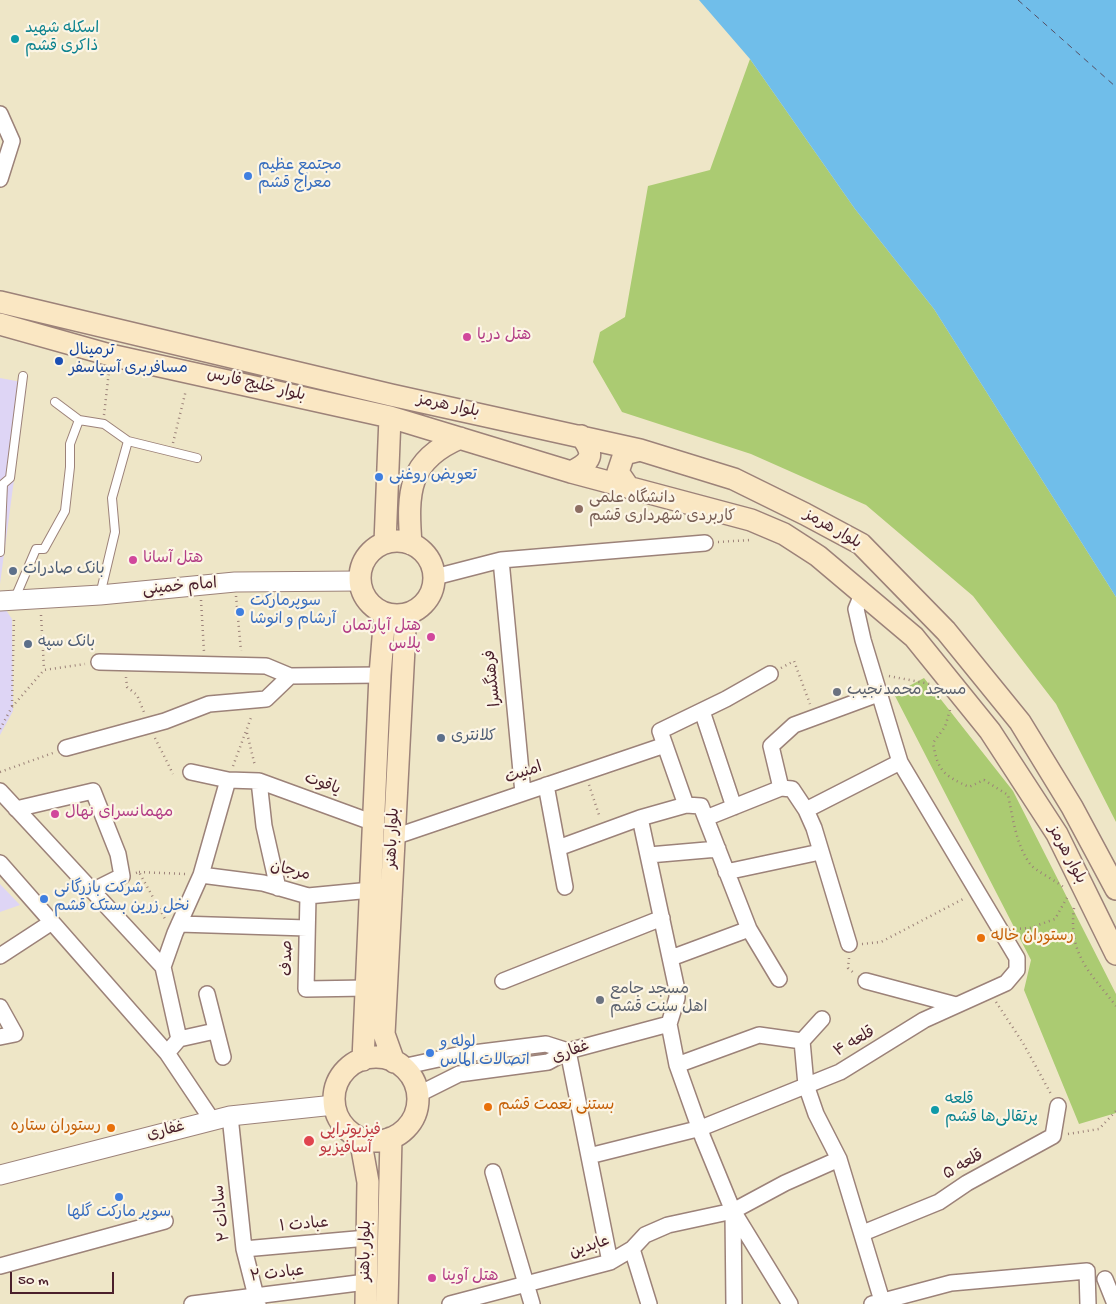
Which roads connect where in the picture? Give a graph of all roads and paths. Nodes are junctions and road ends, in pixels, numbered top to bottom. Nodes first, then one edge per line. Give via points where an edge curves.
1 (0, 114) edge
2 (0, 179) edge
3 (0, 302) edge
4 (0, 324) edge
5 (110, 355) junction
6 (191, 372) junction
7 (23, 376) dead end
8 (391, 395) joint
9 (55, 402) dead end
10 (390, 417) junction
11 (79, 420) junction
12 (104, 424) junction
13 (581, 436) junction
14 (460, 438) junction
15 (128, 440) junction
16 (640, 450) junction
17 (171, 452) junction
18 (197, 458) dead end
19 (571, 472) junction
20 (627, 485) junction
21 (752, 540) dead end
22 (384, 543) junction
23 (705, 543) joint
24 (411, 544) junction
25 (0, 552) edge
26 (501, 560) junction
27 (435, 577) junction
28 (359, 581) junction
29 (235, 582) junction
30 (200, 586) junction
31 (863, 592) junction
32 (100, 595) junction
33 (40, 598) junction
34 (7, 600) edge
35 (384, 614) junction
36 (410, 614) junction
37 (99, 662) joint
38 (205, 665) junction
39 (243, 666) junction
40 (44, 670) junction
41 (770, 674) joint
42 (872, 674) junction
43 (380, 675) junction
44 (290, 676) junction
45 (934, 684) dead end
46 (878, 694) junction
47 (258, 700) junction
48 (953, 701) dead end
49 (12, 707) junction
50 (702, 710) junction
51 (815, 717) junction
52 (0, 729) edge
53 (246, 731) junction
54 (665, 745) junction
55 (66, 748) joint
56 (900, 762) junction
57 (0, 772) edge
58 (191, 772) dead end
59 (584, 772) junction
60 (228, 780) junction
61 (259, 781) junction
62 (546, 785) junction
63 (781, 788) junction
64 (0, 791) edge
65 (523, 793) junction
66 (686, 804) junction
67 (734, 807) junction
68 (16, 809) junction
69 (806, 810) junction
70 (640, 818) junction
71 (706, 818) junction
72 (374, 823) junction
73 (605, 831) junction
74 (394, 837) junction
75 (558, 848) junction
76 (718, 849) junction
77 (820, 852) junction
78 (649, 854) junction
79 (0, 863) edge
80 (139, 872) junction
81 (726, 872) junction
82 (202, 875) junction
83 (122, 876) junction
84 (565, 887) dead end
85 (278, 888) junction
86 (1064, 888) dead end
87 (1116, 889) edge
88 (371, 890) junction
89 (92, 891) junction
90 (978, 892) junction
91 (308, 896) junction
92 (1072, 900) dead end
93 (1075, 905) dead end
94 (662, 918) junction
95 (52, 922) junction
96 (307, 928) junction
97 (749, 929) junction
98 (1000, 929) junction
99 (176, 930) junction
100 (849, 944) junction
101 (1116, 954) edge
102 (0, 956) edge
103 (671, 958) junction
104 (163, 967) junction
105 (779, 979) dead end
106 (503, 980) dead end
107 (866, 982) joint
108 (367, 988) junction
109 (988, 991) junction
110 (207, 994) dead end
111 (956, 1005) junction
112 (1116, 1006) edge
113 (0, 1007) edge
114 (822, 1019) dead end
115 (669, 1024) junction
116 (215, 1031) junction
117 (0, 1037) edge
118 (179, 1039) junction
119 (802, 1041) junction
120 (568, 1051) junction
121 (167, 1053) junction
122 (223, 1057) dead end
123 (363, 1060) junction
124 (398, 1064) junction
125 (677, 1065) junction
126 (806, 1085) junction
127 (417, 1095) junction
128 (334, 1105) junction
129 (1058, 1106) joint
130 (1116, 1111) edge
131 (221, 1118) junction
132 (701, 1128) junction
133 (1053, 1136) junction
134 (360, 1138) junction
135 (391, 1138) junction
136 (589, 1156) junction
137 (839, 1159) junction
138 (493, 1172) dead end
139 (0, 1175) edge
140 (733, 1211) junction
141 (165, 1221) dead end
142 (863, 1233) junction
143 (367, 1238) junction
144 (244, 1249) junction
145 (632, 1249) junction
146 (610, 1262) junction
147 (0, 1266) edge
148 (1105, 1279) dead end
149 (366, 1282) junction
150 (526, 1284) junction
151 (304, 1297) edge
152 (257, 1300) edge
153 (879, 1303) edge
154 (192, 1304) edge
155 (366, 1304) edge
156 (387, 1304) edge
157 (450, 1304) edge
158 (532, 1304) edge
159 (649, 1304) edge
160 (734, 1304) edge
161 (790, 1304) edge
162 (1088, 1304) edge
163 (1115, 1304) edge

1 - 2 street via 12,141
3 - 8 main road, بلوار خلیج فارس
4 - 5 main road, بلوار خلیج فارس
5 - 6 main road, بلوار خلیج فارس
5 - 12 path
6 - 10 main road, بلوار خلیج فارس
6 - 17 path
7 - 25 lane via 10,478 3,484
8 - 13 main road, بلوار هرمز
9 - 11 lane
10 - 14 main road, بلوار خلیج فارس
10 - 22 main road
11 - 12 lane
11 - 34 lane via 70,444 65,511 44,549 36,549
12 - 15 lane
13 - 16 main road, بلوار هرمز
13 - 19 main road via 590,456 585,465
14 - 19 main road, بلوار هرمز
14 - 24 main road via 428,455 415,475 409,512
15 - 17 lane
15 - 32 lane via 112,498 115,532
16 - 20 main road via 624,454 620,462 618,472
16 - 87 main road, بلوار هرمز via 734,478 861,544 946,631 1020,722 1072,807
17 - 18 lane
19 - 20 main road, بلوار هرمز
20 - 31 main road, بلوار هرمز via 751,520 784,534
21 - 23 path
22 - 24 main road via 402,541
22 - 28 main road via 368,554
23 - 26 street
24 - 27 main road via 428,557
26 - 27 street
26 - 65 street, فرهنگسرا
27 - 36 main road via 426,603
28 - 29 street, امام خمینی
28 - 35 main road via 367,601
29 - 30 street, امام خمینی
29 - 39 path
30 - 32 street, امام خمینی
30 - 38 path
31 - 42 street via 856,609
31 - 101 main road, بلوار هرمز via 914,637 990,731 1057,834
32 - 33 street, امام خمینی
33 - 34 street, امام خمینی
33 - 40 path
34 - 49 path
35 - 36 main road
35 - 43 main road, بلوار باهنر
36 - 74 main road, بلوار باهنر via 405,630
37 - 38 street
37 - 40 path
38 - 39 street
39 - 44 street via 266,666
40 - 49 path
41 - 50 street
41 - 51 path via 794,661
42 - 45 path
42 - 46 street
43 - 44 street
43 - 72 main road, بلوار باهنر
44 - 47 street via 266,698
46 - 51 street
46 - 56 street
47 - 53 path
47 - 55 street via 209,704 165,721
48 - 86 path via 945,727 933,743 937,765 952,779 969,787 984,780 1008,795 1018,840 1032,866
49 - 52 path
50 - 54 street via 660,731
50 - 67 street
51 - 63 street via 794,725 771,746
53 - 60 path
53 - 61 path
54 - 59 street, امنیت
54 - 66 street
55 - 57 path
56 - 69 street
56 - 90 street
58 - 60 street, یاقوت
59 - 62 street, امنیت
59 - 73 path
60 - 61 street, یاقوت
60 - 82 street
61 - 72 street, یاقوت
61 - 85 street via 264,826
62 - 65 street, امنیت
62 - 75 street
63 - 67 street
63 - 69 street via 792,789
64 - 68 street
65 - 74 street, امنیت
66 - 70 street
66 - 71 street via 702,806
67 - 71 street
68 - 83 street via 93,791 118,854
68 - 89 street
69 - 77 street
70 - 73 street
70 - 78 street
71 - 76 street
72 - 88 main road, بلوار باهنر
73 - 75 street
74 - 124 main road, بلوار باهنر via 384,1034
75 - 84 street
76 - 78 street
76 - 81 street
77 - 81 street
77 - 100 street
78 - 94 street
79 - 95 street
80 - 82 path
80 - 83 path
80 - 99 path
81 - 97 street
82 - 85 street, مرجان
82 - 99 street
83 - 89 street
85 - 91 street, مرجان
88 - 91 street, مرجان
88 - 108 main road, بلوار باهنر
89 - 104 street
90 - 98 street
90 - 100 path via 881,942
91 - 96 street, صدف
92 - 98 path via 1070,894 1055,919 1030,928
93 - 112 path via 1072,929 1078,955
94 - 103 street
94 - 106 street
95 - 102 street
95 - 121 street
96 - 99 street
96 - 108 street, صدف via 306,989
97 - 103 street
97 - 105 street
98 - 109 street, قلعه ۴ via 1017,958 1017,970 1006,983
99 - 104 street
100 - 107 path via 848,968
103 - 115 street via 677,998
104 - 118 street
107 - 111 street
108 - 123 main road, بلوار باهنر
109 - 111 street, قلعه ۴
109 - 129 path via 1023,1043
110 - 116 street
111 - 126 street, قلعه ۴ via 924,1020 840,1072
113 - 117 street via 15,1034
114 - 119 street
115 - 120 street, غفاری
115 - 125 street
116 - 118 street
116 - 122 street
118 - 121 street
119 - 125 street via 760,1035
119 - 126 street
120 - 124 street via 546,1044
120 - 127 street, غفاری via 548,1062 459,1074
120 - 136 street
121 - 131 street
123 - 124 main road via 384,1058
123 - 128 main road via 348,1068 337,1082
124 - 127 main road via 410,1075
125 - 132 street
126 - 132 street, قلعه ۴
126 - 137 street via 816,1114
127 - 135 main road via 414,1116 401,1133
128 - 131 street, غفاری
128 - 134 main road via 342,1125
129 - 133 street
130 - 133 path via 1100,1129
131 - 139 street, غفاری
131 - 144 street, سادات ۲
132 - 136 street, قلعه ۴
132 - 140 street
133 - 142 street, قلعه ۵ via 939,1202
134 - 135 main road via 370,1141
134 - 143 main road, بلوار باهنر via 368,1182
135 - 156 main road, بلوار باهنر
136 - 146 street
137 - 140 street, عابدین
137 - 142 street
138 - 150 street
140 - 145 street, عابدین via 668,1225 645,1235
140 - 160 street
140 - 161 street
141 - 147 street
142 - 153 street
143 - 144 street, عبادت ۱
143 - 149 main road, بلوار باهنر
144 - 152 street, سادات ۲
145 - 146 street, عابدین
145 - 159 street
146 - 150 street, عابدین
148 - 163 street
149 - 151 street, عبادت ۲
149 - 155 main road, بلوار باهنر
150 - 157 street, عابدین
150 - 158 street
151 - 152 street, عبادت ۲
152 - 154 street, عبادت ۲
153 - 162 street via 952,1283 1087,1271

